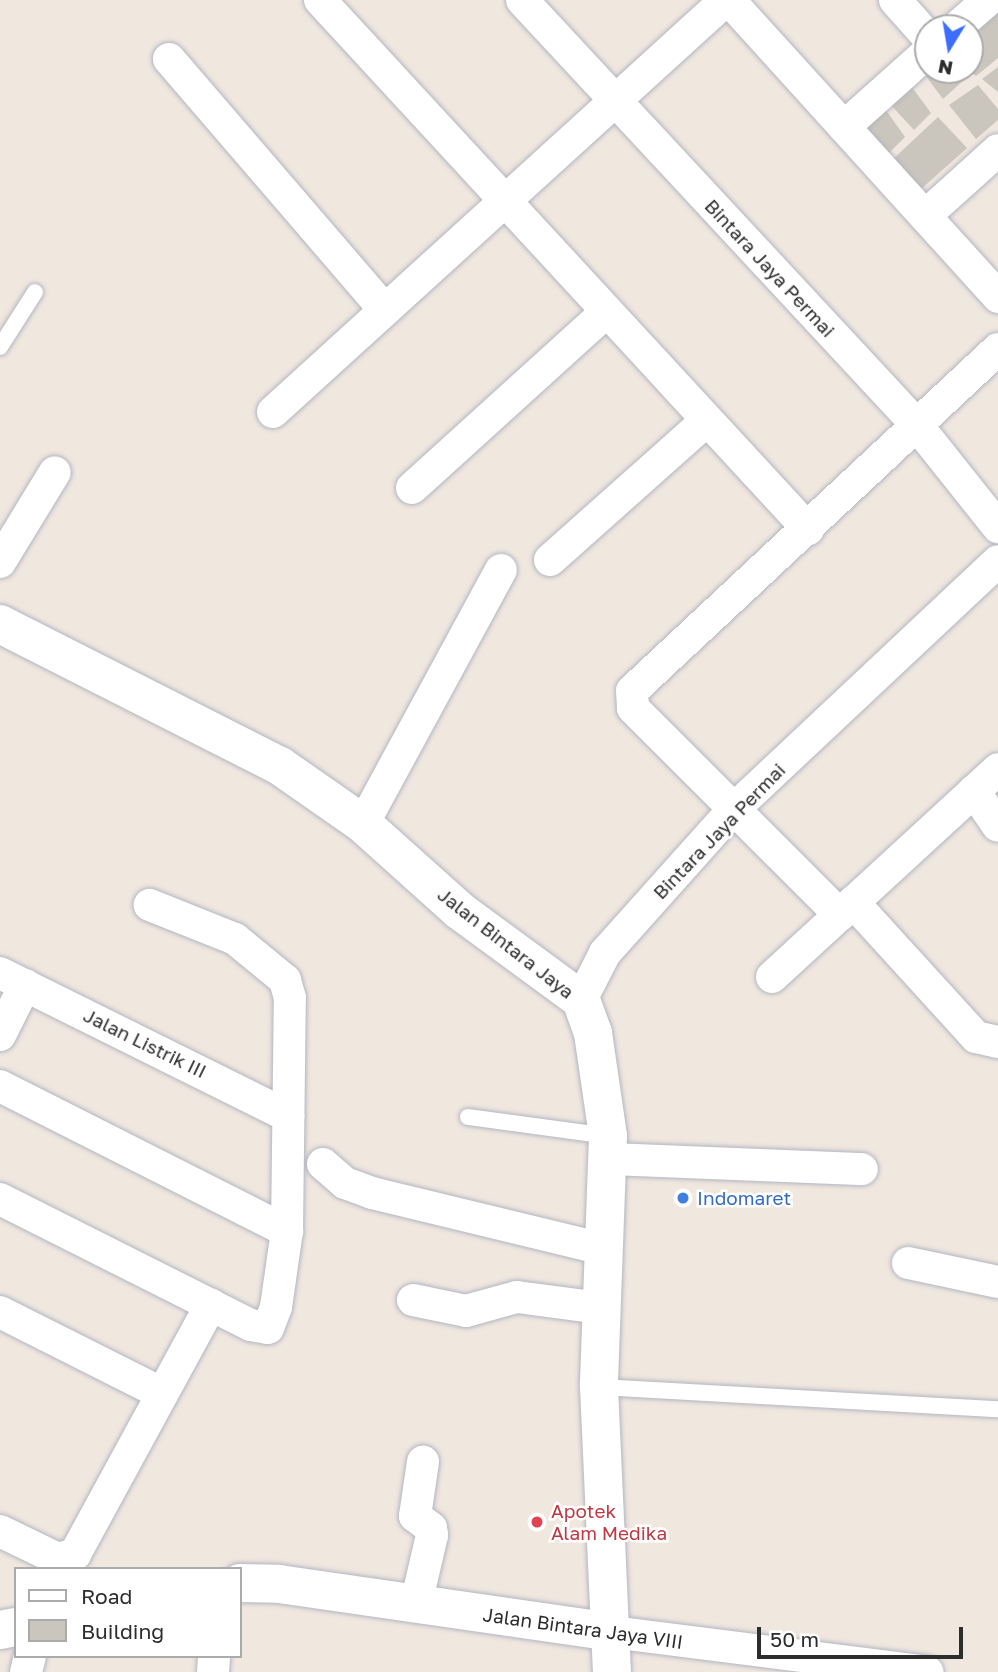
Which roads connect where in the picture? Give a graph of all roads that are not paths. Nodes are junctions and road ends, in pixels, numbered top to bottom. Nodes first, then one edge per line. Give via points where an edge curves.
1 (320, 0) edge
2 (522, 0) edge
3 (727, 0) edge
4 (895, 0) edge
5 (988, 0) edge
6 (972, 14) edge
7 (914, 21) edge
8 (169, 58) dead end
9 (914, 64) edge
10 (614, 101) junction
11 (844, 127) junction
12 (998, 150) edge
13 (503, 202) junction
14 (925, 216) junction
15 (35, 292) dead end
16 (998, 297) edge
17 (385, 310) junction
18 (606, 312) junction
19 (0, 346) edge
20 (998, 349) edge
21 (273, 412) dead end
22 (707, 420) junction
23 (916, 424) junction
24 (55, 472) dead end
25 (412, 488) dead end
26 (998, 527) edge
27 (807, 529) junction
28 (550, 560) dead end
29 (998, 561) edge
30 (0, 562) edge
31 (501, 570) dead end
32 (0, 625) edge
33 (998, 769) edge
34 (974, 792) junction
35 (732, 811) junction
36 (363, 824) junction
37 (998, 826) edge
38 (150, 905) dead end
39 (847, 908) junction
40 (772, 977) dead end
41 (13, 979) edge
42 (581, 1000) junction
43 (0, 1035) edge
44 (998, 1042) edge
45 (0, 1086) edge
46 (288, 1116) junction
47 (468, 1117) dead end
48 (608, 1147) junction
49 (323, 1164) dead end
50 (862, 1169) dead end
51 (0, 1199) edge
52 (287, 1231) junction
53 (603, 1250) junction
54 (908, 1263) dead end
55 (998, 1282) edge
56 (413, 1300) dead end
57 (211, 1305) junction
58 (601, 1308) junction
59 (0, 1312) edge
60 (599, 1387) junction
61 (161, 1393) junction
62 (998, 1409) edge
63 (423, 1462) dead end
64 (0, 1531) edge
65 (73, 1563) edge
66 (242, 1583) edge
67 (416, 1604) junction
68 (611, 1632) junction
69 (612, 1672) edge
70 (928, 1672) edge

1 - 13 street
2 - 10 street, Bintara Jaya Permai
3 - 10 street
3 - 11 street
4 - 7 street
5 - 6 street
8 - 17 street
9 - 11 street
10 - 13 street
10 - 23 street, Bintara Jaya Permai
11 - 14 street
12 - 14 street
13 - 17 street
13 - 18 street
14 - 16 street
15 - 19 lane
17 - 21 street
18 - 22 street
18 - 25 street
20 - 23 street
22 - 27 street
22 - 28 street
23 - 26 street, Bintara Jaya Permai
23 - 27 street
24 - 30 street
27 - 35 street via 632,691 633,708
29 - 35 street, Bintara Jaya Permai
31 - 36 street
32 - 36 street, Jalan Bintara Jaya via 280,766
33 - 34 street
34 - 37 street
34 - 39 street
35 - 39 street
35 - 42 street, Bintara Jaya Permai via 605,953
36 - 42 street, Jalan Bintara Jaya via 460,911
38 - 46 street via 235,939 285,980 290,998
39 - 40 street
39 - 44 street via 976,1037
41 - 43 street
41 - 46 street, Jalan Listrik III
42 - 48 street, Jalan Bintara Jaya via 593,1033
45 - 52 street
46 - 52 street
47 - 48 lane
48 - 50 street
48 - 53 street, Jalan Bintara Jaya
49 - 53 street via 345,1183 372,1193
51 - 57 street
52 - 57 street via 276,1307 268,1328 251,1325
53 - 58 street, Jalan Bintara Jaya
54 - 55 street
56 - 58 street via 466,1311 517,1297
57 - 61 street
58 - 60 street, Jalan Bintara Jaya
59 - 61 street
60 - 62 lane
60 - 68 street, Jalan Bintara Jaya
61 - 65 street
63 - 67 street via 415,1516 432,1535
64 - 65 street
66 - 67 street, Jalan Bintara Jaya VIII
67 - 68 street, Jalan Bintara Jaya VIII
68 - 69 street, Jalan Bintara Jaya
68 - 70 street, Jalan Bintara Jaya VIII

